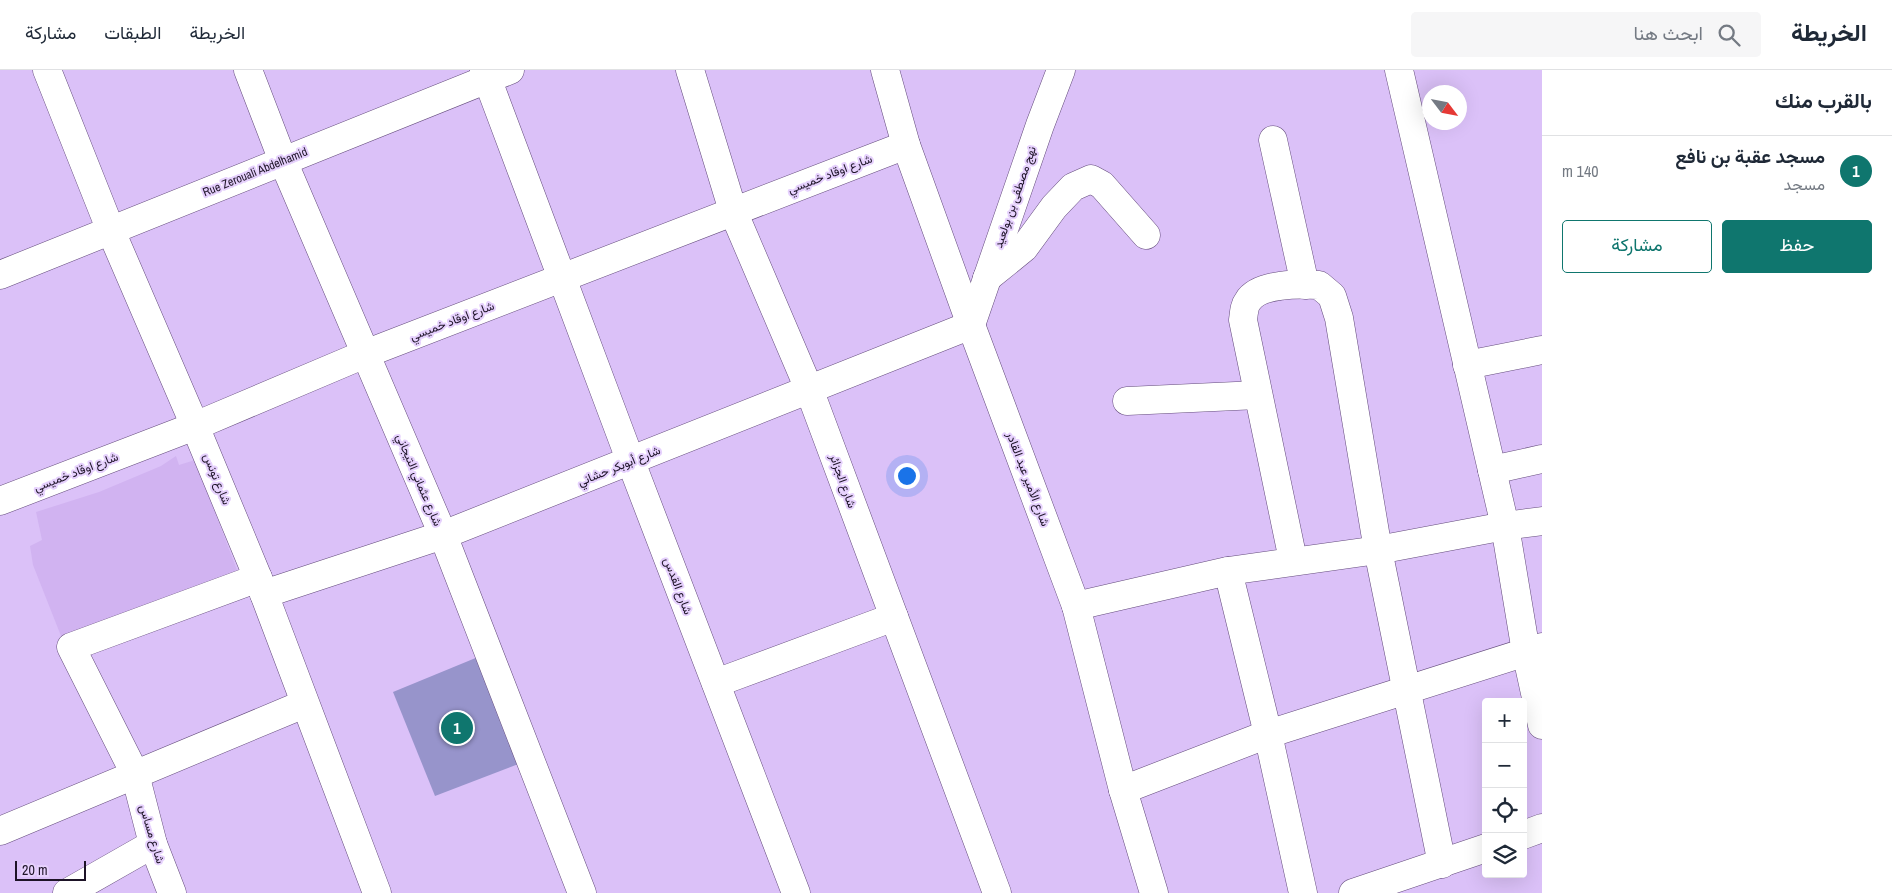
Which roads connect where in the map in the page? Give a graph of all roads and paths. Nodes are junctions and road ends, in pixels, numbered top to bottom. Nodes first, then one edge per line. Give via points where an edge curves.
1 (47, 70) edge
2 (248, 70) edge
3 (690, 70) edge
4 (885, 70) edge
5 (1061, 70) edge
6 (1399, 70) edge
7 (494, 73) edge
8 (1273, 140) dead end
9 (906, 145) junction
10 (283, 161) junction
11 (733, 212) junction
12 (111, 231) junction
13 (1146, 235) dead end
14 (0, 275) edge
15 (563, 278) junction
16 (988, 278) junction
17 (1305, 284) junction
18 (971, 325) junction
19 (1542, 350) edge
20 (365, 354) junction
21 (1467, 365) junction
22 (809, 389) junction
23 (1258, 395) junction
24 (1127, 401) dead end
25 (195, 426) junction
26 (1542, 460) edge
27 (631, 462) junction
28 (1492, 470) junction
29 (0, 501) edge
30 (1542, 521) edge
31 (1505, 526) junction
32 (443, 536) junction
33 (1378, 550) junction
34 (1293, 560) junction
35 (1228, 571) junction
36 (261, 586) junction
37 (1076, 606) junction
38 (894, 617) junction
39 (1534, 649) edge
40 (716, 683) junction
41 (1407, 690) junction
42 (304, 704) junction
43 (1542, 725) edge
44 (1268, 734) junction
45 (135, 774) junction
46 (1124, 790) junction
47 (1542, 828) edge
48 (0, 831) edge
49 (1526, 833) edge
50 (153, 844) junction
51 (1482, 849) edge
52 (1442, 864) junction
53 (67, 893) edge
54 (172, 893) edge
55 (377, 893) edge
56 (582, 893) edge
57 (796, 893) edge
58 (997, 893) edge
59 (1154, 893) edge
60 (1303, 893) edge
61 (1353, 893) edge

1 - 12 street, شارع تونس
2 - 10 street, شارع عثماني التيجاني
3 - 11 street, شارع الجزائر
4 - 9 street, شارع الأمير عبد القادر
5 - 16 street, نهج مصطفى بن بولعيد
6 - 21 street
7 - 10 street, Rue Zerouali Abdelhamid
7 - 15 street, شارع القدس via 531,198
8 - 17 street
9 - 11 street, شارع اوقاد خميسي
9 - 18 street, شارع الأمير عبد القادر
10 - 12 street, Rue Zerouali Abdelhamid
10 - 20 street, شارع عثماني التيجاني
11 - 15 street, شارع اوقاد خميسي
11 - 22 street, شارع الجزائر
12 - 14 street, Rue Zerouali Abdelhamid
12 - 25 street, شارع تونس
13 - 16 street via 1102,185 1091,179 1073,187 1024,248
15 - 20 street, شارع اوقاد خميسي
15 - 27 street, شارع القدس
16 - 18 street, نهج مصطفى بن بولعيد
17 - 23 street via 1267,288 1253,295 1245,307 1243,320
17 - 33 street via 1325,289 1332,296 1340,318
18 - 22 street, شارع أبوبكر حشاني
18 - 37 street, شارع الأمير عبد القادر
19 - 21 street
20 - 25 street, شارع اوقاد خميسي
20 - 32 street, شارع عثماني التيجاني
21 - 28 street
22 - 27 street, شارع أبوبكر حشاني
22 - 38 street, شارع الجزائر
23 - 24 street
23 - 34 street
25 - 29 street, شارع اوقاد خميسي
25 - 36 street, شارع تونس
26 - 28 street
27 - 32 street, شارع أبوبكر حشاني
27 - 40 street, شارع القدس
28 - 31 street
30 - 31 street
31 - 33 street
31 - 39 street
32 - 36 street, شارع أبوبكر حشاني
32 - 56 street, شارع عثماني التيجاني
33 - 34 street
33 - 41 street
34 - 35 street
35 - 37 street
35 - 44 street
36 - 42 street, شارع تونس
36 - 45 street, شارع مساس via 71,647
37 - 46 street, شارع الأمير عبد القادر
38 - 40 street
38 - 58 street, شارع الجزائر
39 - 41 street
39 - 43 street
40 - 57 street, شارع القدس
41 - 44 street
41 - 52 street
42 - 45 street
42 - 55 street, شارع تونس
44 - 46 street
44 - 60 street
45 - 48 street
45 - 50 street, شارع مساس
46 - 59 street, شارع الأمير عبد القادر
47 - 49 street
50 - 53 street
50 - 54 street, شارع مساس
51 - 52 street
52 - 61 street

